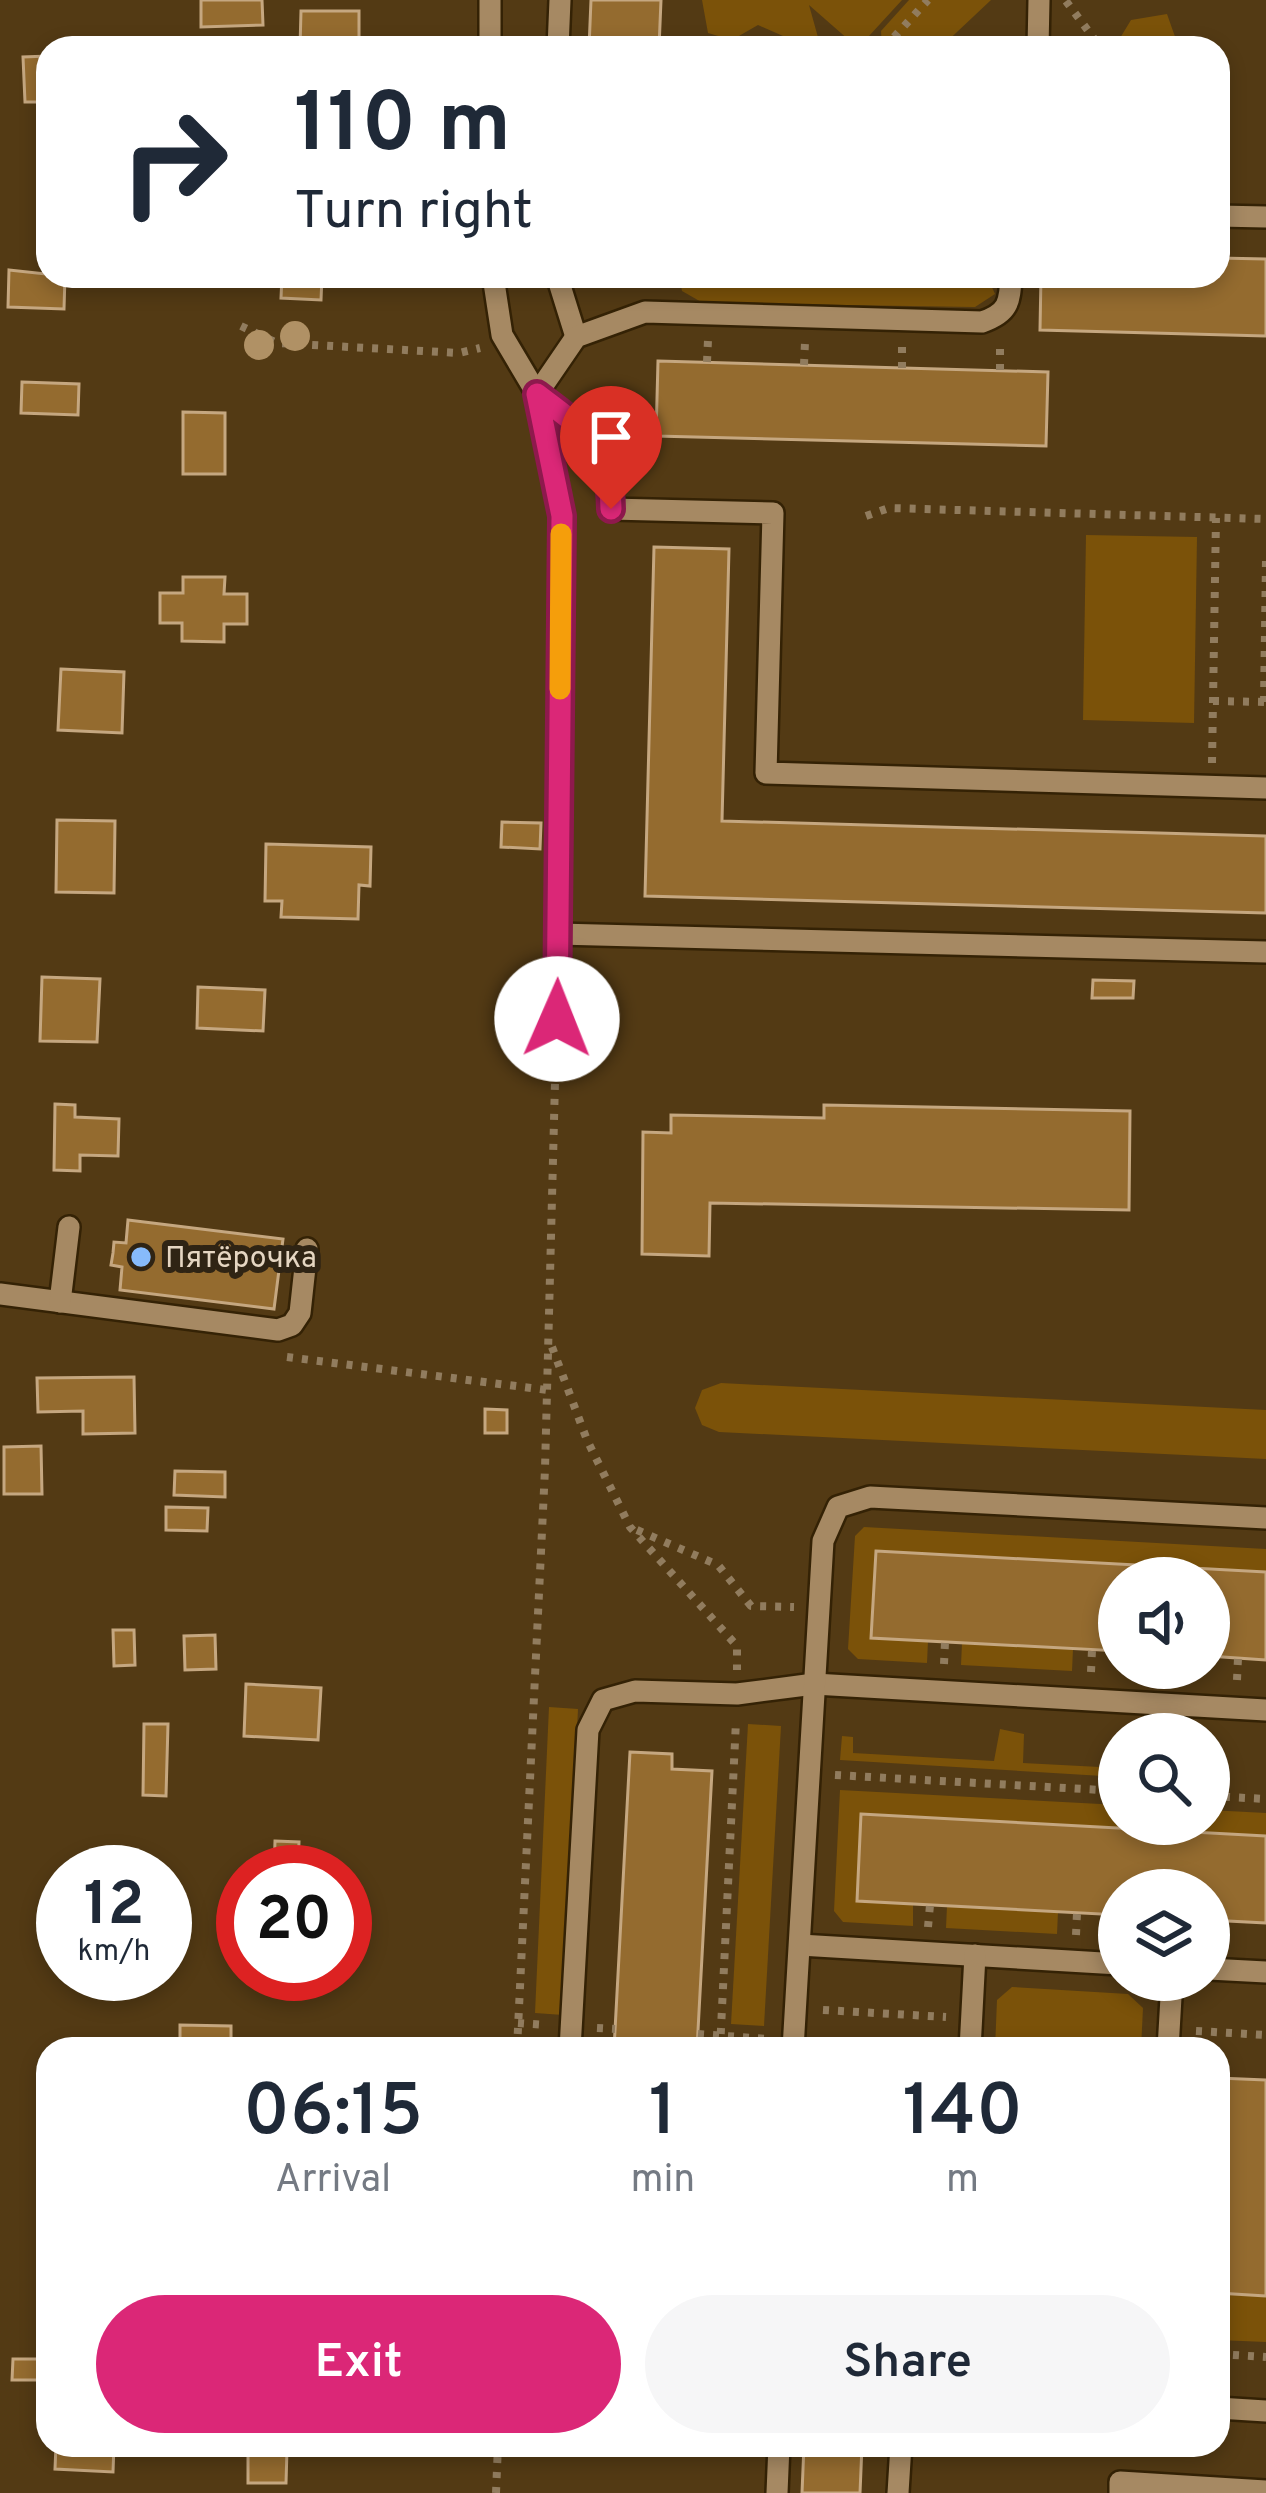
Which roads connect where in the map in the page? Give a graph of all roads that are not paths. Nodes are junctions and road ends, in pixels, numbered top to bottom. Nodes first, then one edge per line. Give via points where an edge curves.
1 (490, 0) edge
2 (560, 0) edge
3 (1039, 0) edge
4 (490, 36) edge
5 (558, 36) edge
6 (1038, 36) edge
7 (1230, 216) edge
8 (1266, 217) edge
9 (495, 288) edge
10 (561, 288) edge
11 (1011, 288) edge
12 (576, 337) junction
13 (537, 394) junction
14 (1266, 788) edge
15 (558, 934) junction
16 (1266, 952) edge
17 (557, 1019) road end
18 (69, 1227) dead end
19 (308, 1249) dead end
20 (0, 1294) edge
21 (60, 1302) junction
22 (1266, 1518) edge
23 (814, 1684) junction
24 (1266, 1710) edge
25 (800, 1945) junction
26 (975, 1955) junction
27 (1098, 1963) edge
28 (1230, 1970) edge
29 (1266, 1972) edge
30 (1171, 2001) edge
31 (571, 2037) edge
32 (786, 2037) edge
33 (970, 2037) edge
34 (1168, 2037) edge
35 (1230, 2409) edge
36 (1266, 2411) edge
37 (778, 2457) edge
38 (900, 2457) edge
39 (1266, 2491) edge
40 (777, 2493) edge
41 (898, 2493) edge
42 (1120, 2493) edge

1 - 4 street
2 - 5 street
3 - 6 street
7 - 8 street
9 - 13 street via 502,335
10 - 12 street
11 - 12 street via 1001,316 982,322 646,313
12 - 13 street
13 - 14 street via 593,437 610,470 611,509 773,513 766,773
13 - 15 street via 562,516
15 - 16 street
15 - 17 street
18 - 21 street
19 - 21 street via 300,1313 278,1330
20 - 21 street
22 - 23 street via 870,1497 838,1508 823,1541
23 - 24 street
23 - 25 street
23 - 31 street via 737,1694 635,1690 603,1700 588,1730
25 - 26 street
25 - 32 street
26 - 27 street
26 - 33 street
28 - 29 street
30 - 34 street
35 - 36 street
37 - 40 street
38 - 41 street
39 - 42 street via 1120,2482

